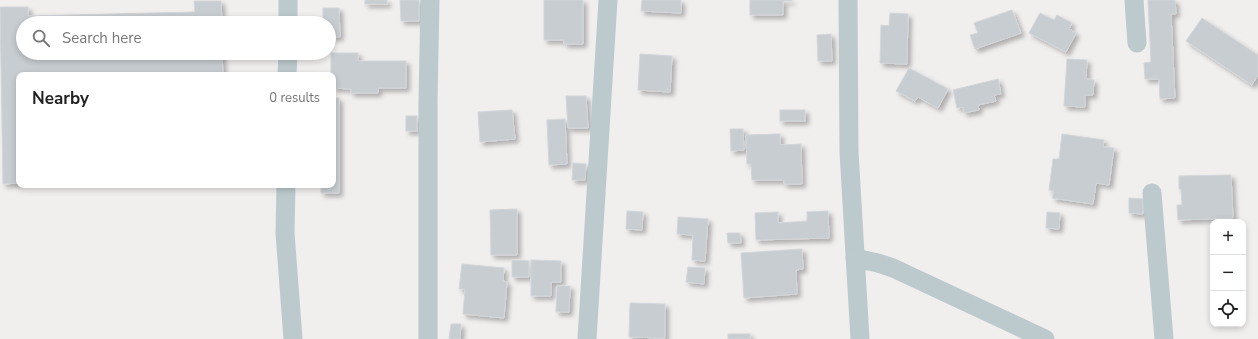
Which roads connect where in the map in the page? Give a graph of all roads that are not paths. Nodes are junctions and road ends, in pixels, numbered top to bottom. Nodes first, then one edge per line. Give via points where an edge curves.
1 (288, 0) edge
2 (430, 0) edge
3 (608, 0) edge
4 (848, 0) edge
5 (1134, 0) edge
6 (288, 16) edge
7 (1137, 43) dead end
8 (288, 60) edge
9 (287, 72) edge
10 (286, 188) edge
11 (1152, 193) dead end
12 (855, 258) junction
13 (293, 339) edge
14 (428, 339) edge
15 (587, 339) edge
16 (860, 339) edge
17 (1045, 339) edge
18 (1164, 339) edge

1 - 6 street
2 - 14 street
3 - 15 street
4 - 12 street via 849,152
5 - 7 street
8 - 9 street
10 - 13 street via 285,233
11 - 18 street
12 - 16 street
12 - 17 street via 893,268

